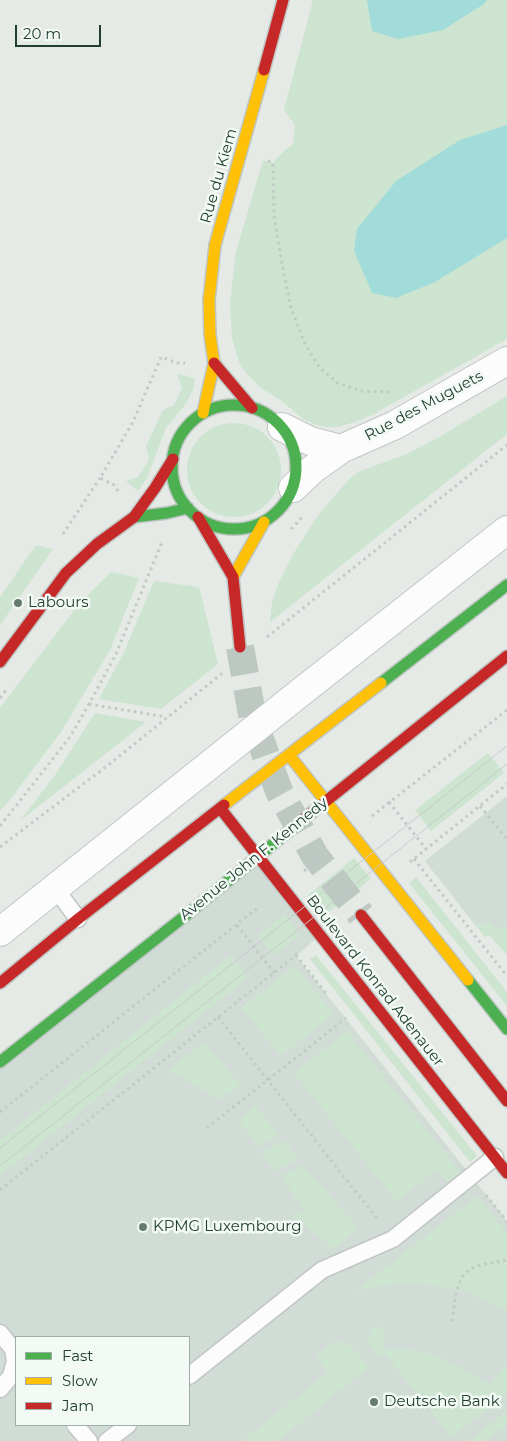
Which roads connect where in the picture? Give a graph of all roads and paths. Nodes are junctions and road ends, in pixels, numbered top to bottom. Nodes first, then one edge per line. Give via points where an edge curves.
1 (282, 0) edge
2 (241, 155) junction
3 (507, 361) edge
4 (214, 363) junction
5 (396, 391) dead end
6 (252, 408) junction
7 (203, 414) junction
8 (282, 427) junction
9 (507, 445) edge
10 (341, 449) junction
11 (173, 459) junction
12 (476, 470) dead end
13 (293, 488) junction
14 (188, 508) junction
15 (304, 513) dead end
16 (134, 517) junction
17 (198, 517) junction
18 (264, 522) junction
19 (507, 530) edge
20 (286, 534) dead end
21 (164, 538) dead end
22 (233, 577) junction
23 (507, 585) edge
24 (240, 647) tunnel mouth
25 (507, 656) edge
26 (0, 662) edge
27 (6, 690) dead end
28 (0, 698) edge
29 (89, 704) junction
30 (507, 710) edge
31 (167, 717) dead end
32 (289, 754) junction
33 (507, 784) edge
34 (326, 801) junction
35 (389, 802) junction
36 (480, 806) junction
37 (220, 808) junction
38 (0, 826) edge
39 (351, 832) junction
40 (507, 839) edge
41 (426, 849) junction
42 (258, 856) junction
43 (55, 888) junction
44 (283, 888) junction
45 (361, 915) tunnel mouth
46 (78, 919) junction
47 (236, 925) junction
48 (0, 932) edge
49 (296, 955) dead end
50 (274, 973) junction
51 (507, 976) edge
52 (0, 983) edge
53 (218, 1017) junction
54 (346, 1018) dead end
55 (507, 1029) edge
56 (0, 1062) edge
57 (268, 1080) junction
58 (507, 1102) edge
59 (0, 1112) edge
60 (207, 1128) dead end
61 (495, 1157) junction
62 (507, 1173) edge
63 (0, 1190) edge
64 (393, 1239) junction
65 (507, 1260) edge
66 (452, 1321) dead end
67 (0, 1333) edge
68 (15, 1351) edge
69 (190, 1375) edge
70 (0, 1389) edge
71 (76, 1426) edge
72 (127, 1426) edge
73 (89, 1441) edge
74 (107, 1441) edge

1 - 2 main road, Rue du Kiem
2 - 4 main road, Rue du Kiem via 215,245 209,300
2 - 5 path via 273,163 274,216 292,308 304,342 319,366 338,383 360,391
3 - 10 street, Rue des Muguets via 395,425
4 - 6 main road
4 - 7 main road, Rue du Kiem
4 - 16 path via 177,363 161,357 133,422 100,478 114,485 127,500
6 - 7 main road via 227,405
6 - 8 main road via 263,412
7 - 11 main road via 183,432
8 - 10 street via 310,441
8 - 13 main road via 294,450 296,476
9 - 12 path
10 - 13 street, Rue des Muguets
11 - 14 main road via 175,485
11 - 16 main road
13 - 18 main road via 286,502
14 - 16 main road
14 - 17 main road
15 - 20 path
16 - 26 main road via 96,544 66,573
17 - 18 main road via 223,528 251,527
17 - 22 main road
18 - 22 main road
19 - 43 street
21 - 29 path via 116,654
22 - 24 main road
23 - 32 main road
25 - 34 main road, Avenue John F. Kennedy
27 - 28 path
29 - 31 path
29 - 38 path via 70,737
30 - 35 path
32 - 34 main road
32 - 37 main road
33 - 36 path
34 - 39 main road
34 - 42 main road, Avenue John F. Kennedy
35 - 39 path
35 - 41 path
36 - 40 path
36 - 41 path
37 - 42 main road, Boulevard Konrad Adenauer
37 - 46 main road
39 - 44 path
39 - 55 main road
41 - 51 path via 414,859
42 - 44 main road, Boulevard Konrad Adenauer
42 - 56 main road, Avenue John F. Kennedy
43 - 46 lane
43 - 48 street
44 - 47 path
44 - 61 main road, Boulevard Konrad Adenauer
45 - 58 main road, Boulevard Konrad Adenauer
46 - 52 main road
47 - 50 path
47 - 59 path
49 - 50 path
50 - 53 path
53 - 57 path
53 - 63 path
54 - 57 path
57 - 60 path
57 - 64 path
61 - 62 main road, Boulevard Konrad Adenauer
61 - 64 lane
64 - 69 lane via 322,1270
65 - 66 path via 481,1265 463,1276 458,1284
67 - 68 lane
68 - 70 lane via 12,1376
71 - 73 lane
72 - 74 lane

